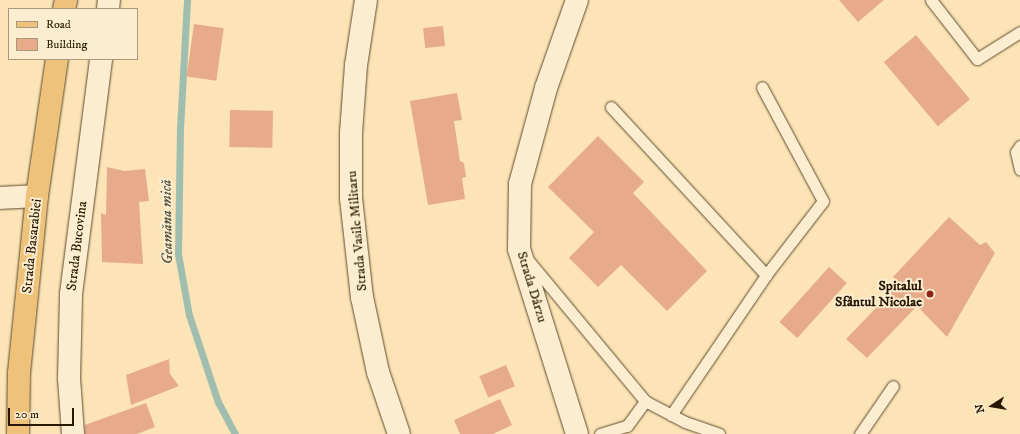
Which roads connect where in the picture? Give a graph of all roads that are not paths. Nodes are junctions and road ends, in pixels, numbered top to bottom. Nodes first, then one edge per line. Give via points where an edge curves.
1 (366, 0) edge
2 (577, 0) edge
3 (931, 0) edge
4 (1020, 32) edge
5 (57, 60) edge
6 (101, 60) edge
7 (762, 87) dead end
8 (611, 107) dead end
9 (1020, 146) edge
10 (1020, 170) edge
11 (37, 196) junction
12 (0, 198) edge
13 (519, 249) junction
14 (766, 276) junction
15 (893, 386) dead end
16 (645, 401) junction
17 (672, 415) junction
18 (631, 430) edge
19 (18, 434) edge
20 (73, 434) edge
21 (399, 434) edge
22 (577, 434) edge
23 (600, 434) edge
24 (719, 434) edge
25 (860, 434) edge

1 - 21 street, Strada Vasile Militaru via 356,65 351,133 351,198 362,297 378,372
2 - 13 street, Strada Dârzu via 546,88 520,184
3 - 4 lane via 977,59
5 - 11 main road, Strada Basarabiei
6 - 20 street, Strada Bucovina via 71,294 69,378
7 - 14 lane via 823,201
8 - 14 lane
9 - 10 lane via 1016,152
11 - 12 street
11 - 19 main road, Strada Basarabiei via 19,373
13 - 16 lane
13 - 22 street, Strada Dârzu
14 - 17 lane
15 - 25 lane
16 - 17 lane
16 - 18 lane
17 - 24 lane
18 - 23 lane

